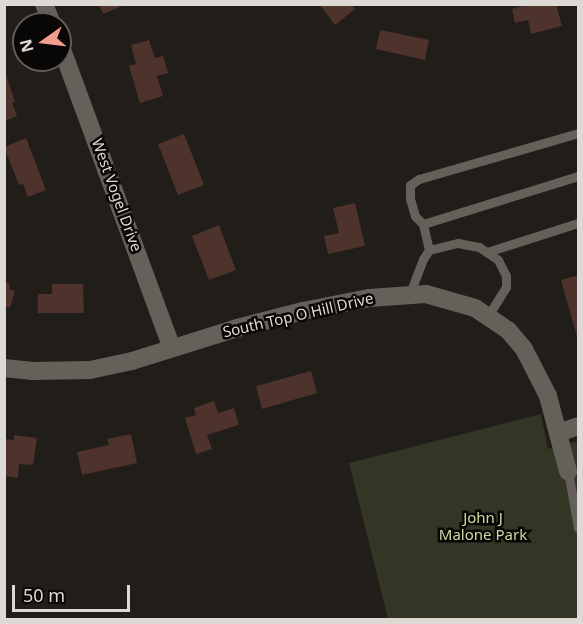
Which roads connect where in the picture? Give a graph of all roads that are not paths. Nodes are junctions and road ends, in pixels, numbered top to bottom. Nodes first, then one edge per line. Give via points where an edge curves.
1 (70, 72) edge
2 (579, 133) edge
3 (579, 176) edge
4 (579, 223) edge
5 (423, 224) junction
6 (429, 250) junction
7 (487, 252) junction
8 (410, 294) junction
9 (488, 316) junction
10 (172, 348) junction
11 (4, 368) edge
12 (579, 426) edge
13 (558, 433) junction
14 (568, 471) joint
15 (579, 528) edge

1 - 10 street, West Vogel Drive
2 - 5 lane via 410,184 415,216
3 - 5 lane
4 - 7 lane
5 - 6 lane
6 - 7 lane via 458,243
6 - 8 lane
7 - 9 lane via 498,260 506,276 506,287
8 - 9 street, South Top O Hill Drive via 446,298
8 - 10 street, South Top O Hill Drive via 303,311
9 - 13 street, South Top O Hill Drive via 508,330 524,349 541,378
10 - 11 street, South Top O Hill Drive via 90,370
12 - 13 street
13 - 14 street, South Top O Hill Drive
14 - 15 lane

